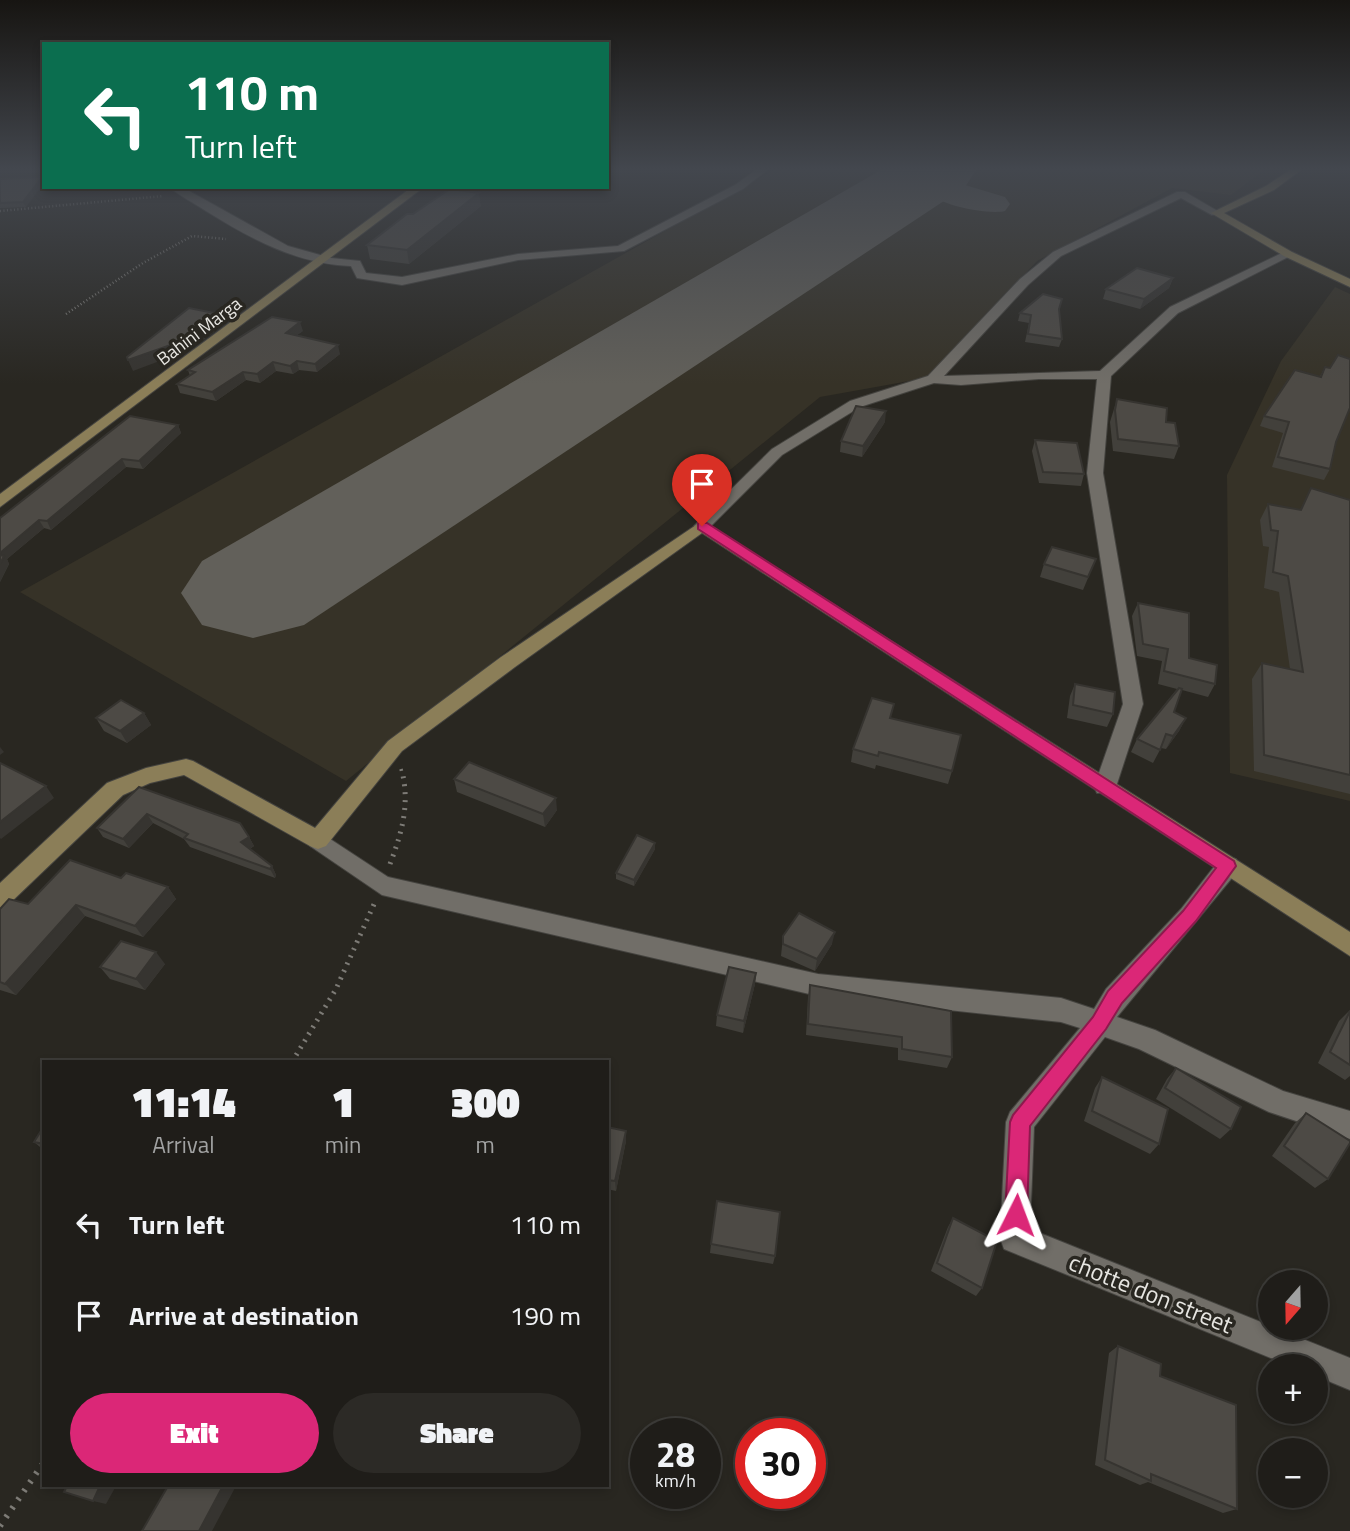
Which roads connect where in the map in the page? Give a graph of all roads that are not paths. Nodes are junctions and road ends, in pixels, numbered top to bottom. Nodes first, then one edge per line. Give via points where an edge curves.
1 (273, 241) edge
2 (348, 241) edge
3 (635, 241) edge
4 (1084, 241) edge
5 (1265, 241) edge
6 (1288, 254) junction
7 (320, 263) junction
8 (1350, 283) edge
9 (1104, 375) junction
10 (933, 379) junction
11 (0, 502) edge
12 (702, 526) junction
13 (1105, 787) junction
14 (318, 840) junction
15 (1228, 866) junction
16 (0, 898) edge
17 (1350, 945) edge
18 (1100, 1023) junction
19 (1350, 1125) edge
20 (1350, 1374) edge

1 - 7 street
2 - 7 street, Bahini Marga
3 - 7 street via 620,249 518,257 402,281 361,276 356,263
4 - 10 street via 1058,254 1024,282
5 - 6 street
6 - 8 street
6 - 9 street via 1174,310
7 - 11 street, Bahini Marga
9 - 10 street
9 - 13 street via 1095,473 1132,704
10 - 12 street via 855,404 777,452
12 - 13 street
12 - 14 street via 394,746
13 - 15 street
14 - 16 street via 186,767 115,789
14 - 18 street via 382,885 818,985 1061,1010
15 - 17 street
15 - 18 street, chotte don street via 1115,997
18 - 19 street via 1146,1039 1279,1103
18 - 20 street, chotte don street via 1020,1122 1015,1238

